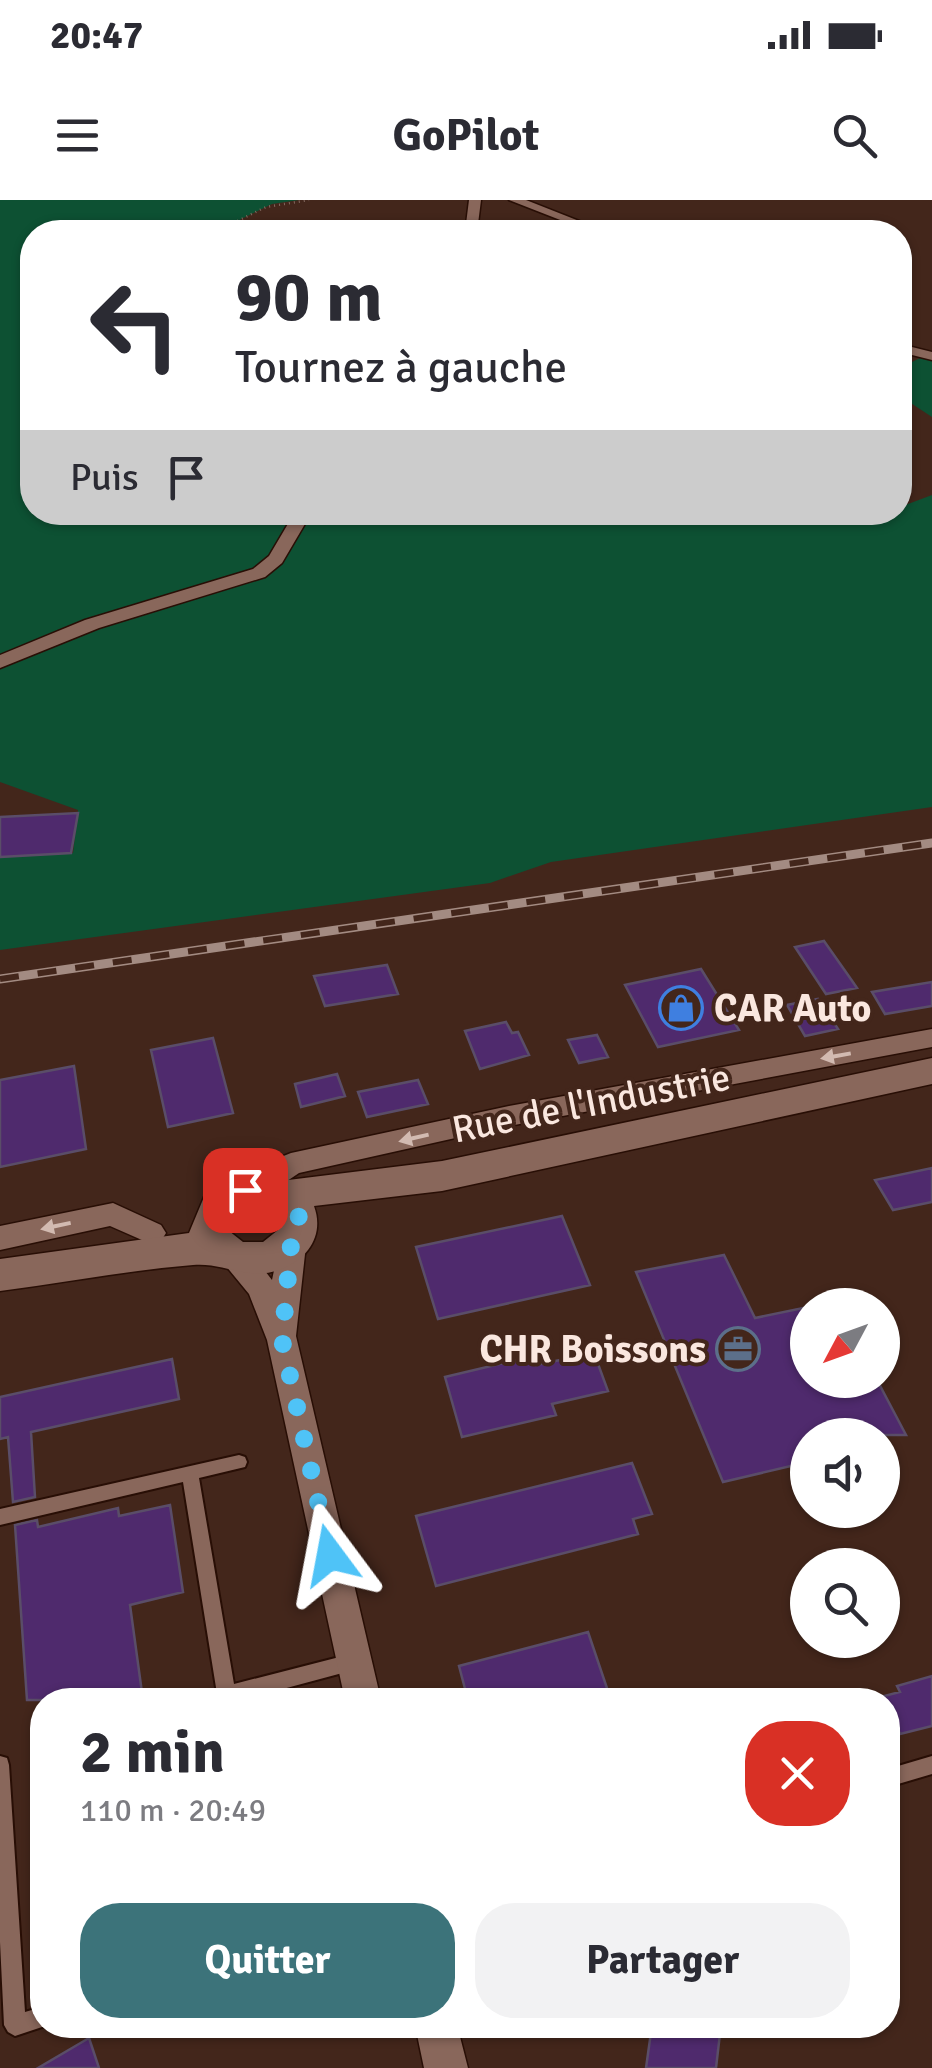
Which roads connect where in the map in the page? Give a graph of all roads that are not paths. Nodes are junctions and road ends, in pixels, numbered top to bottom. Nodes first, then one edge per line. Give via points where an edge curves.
1 (514, 200) edge
2 (568, 220) edge
3 (296, 525) edge
4 (6, 660) edge
5 (932, 1038) edge
6 (932, 1071) edge
7 (442, 1176) junction
8 (271, 1192) junction
9 (213, 1212) junction
10 (151, 1233) junction
11 (0, 1238) edge
12 (294, 1240) junction
13 (229, 1257) junction
14 (0, 1272) edge
15 (282, 1340) junction
16 (239, 1462) dead end
17 (190, 1473) junction
18 (0, 1517) edge
19 (354, 1662) junction
20 (224, 1688) edge
21 (262, 1688) edge
22 (360, 1688) edge
23 (0, 1765) edge
24 (932, 1765) edge
25 (900, 1774) edge
26 (30, 2020) edge
27 (439, 2038) edge
28 (446, 2068) edge

1 - 2 street
3 - 4 street via 259,573 92,624
5 -> 8 street, Rue de l'Industrie via 291,1164
6 - 7 main road, Rue de l'Industrie
7 - 8 main road, Rue de l'Industrie
7 - 12 main road, Rue de l'Industrie via 340,1209
8 - 9 main road via 232,1195
8 - 12 main road via 299,1212
9 - 10 main road
9 - 13 main road via 208,1234
10 -> 11 street via 113,1214
10 - 14 main road
12 - 13 main road via 266,1259
12 - 15 street
13 - 14 main road via 199,1248
13 - 15 street via 261,1286
15 - 19 street
16 - 17 lane
17 - 18 lane
17 - 20 lane
19 - 21 lane
19 - 22 street
23 - 26 lane via 14,2025
24 - 25 lane
27 - 28 street

